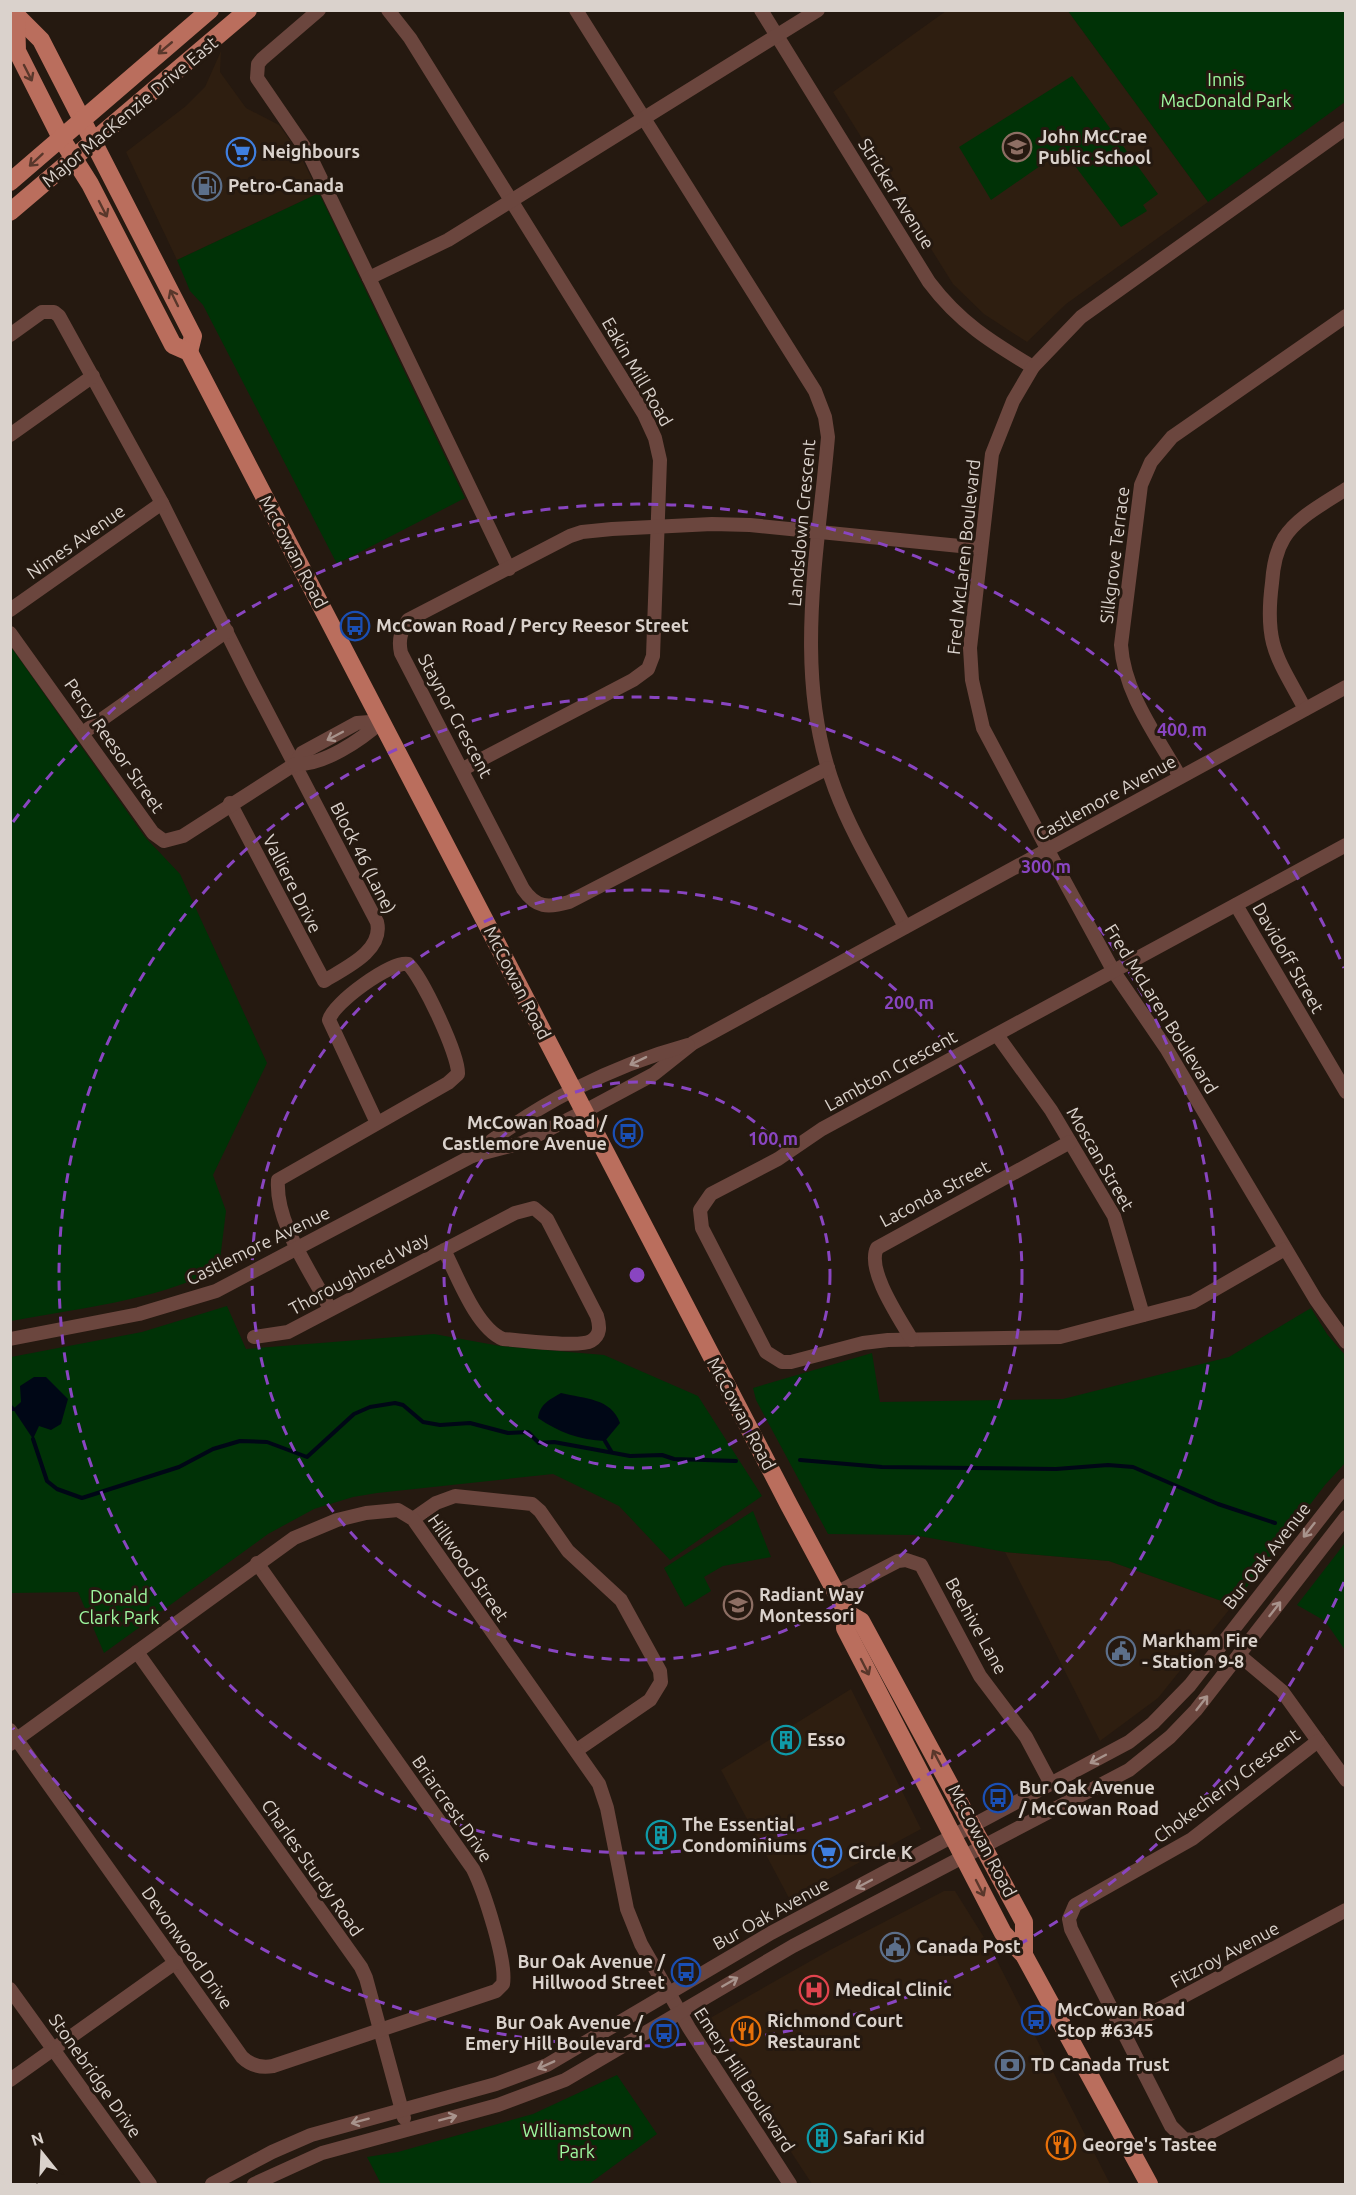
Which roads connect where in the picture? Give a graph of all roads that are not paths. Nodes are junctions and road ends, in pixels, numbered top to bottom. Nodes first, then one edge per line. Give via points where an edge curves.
1 (210, 10) edge
2 (249, 10) edge
3 (319, 10) edge
4 (388, 10) edge
5 (576, 10) edge
6 (761, 10) edge
7 (818, 10) edge
8 (15, 14) edge
9 (777, 36) junction
10 (81, 118) junction
11 (645, 118) junction
12 (1346, 128) edge
13 (61, 138) junction
14 (94, 143) junction
15 (73, 159) junction
16 (10, 182) edge
17 (512, 201) junction
18 (10, 213) edge
19 (369, 278) junction
20 (1346, 316) edge
21 (10, 336) edge
22 (189, 352) junction
23 (1033, 367) junction
24 (93, 376) junction
25 (10, 435) edge
26 (1346, 489) edge
27 (162, 503) junction
28 (658, 527) junction
29 (820, 531) junction
30 (980, 548) junction
31 (509, 569) junction
32 (10, 610) edge
33 (227, 631) junction
34 (10, 633) edge
35 (1346, 687) edge
36 (1305, 709) junction
37 (382, 722) junction
38 (84, 732) junction
39 (295, 764) junction
40 (828, 768) junction
41 (463, 770) junction
42 (1180, 777) junction
43 (230, 803) junction
44 (1346, 845) edge
45 (1048, 850) junction
46 (1236, 905) junction
47 (905, 927) junction
48 (1114, 972) junction
49 (324, 981) joint
50 (997, 1035) junction
51 (693, 1043) junction
52 (573, 1092) junction
53 (1346, 1092) edge
54 (585, 1111) junction
55 (377, 1123) junction
56 (1070, 1142) junction
57 (472, 1156) junction
58 (299, 1248) junction
59 (1285, 1249) junction
60 (444, 1250) junction
61 (330, 1310) junction
62 (1143, 1315) junction
63 (254, 1337) dead end
64 (10, 1339) edge
65 (912, 1340) junction
66 (1346, 1342) edge
67 (1346, 1485) edge
68 (1346, 1517) edge
69 (413, 1519) junction
70 (257, 1563) junction
71 (836, 1593) junction
72 (847, 1613) junction
73 (137, 1652) junction
74 (1239, 1655) junction
75 (12, 1738) edge
76 (1318, 1741) junction
77 (577, 1750) junction
78 (1346, 1780) edge
79 (1051, 1784) junction
80 (973, 1825) junction
81 (953, 1836) junction
82 (984, 1846) junction
83 (964, 1857) junction
84 (1346, 1910) edge
85 (1024, 1955) junction
86 (176, 1962) junction
87 (10, 1989) edge
88 (669, 1994) junction
89 (680, 2012) junction
90 (381, 2030) junction
91 (1120, 2030) junction
92 (54, 2049) junction
93 (1346, 2061) edge
94 (10, 2080) edge
95 (402, 2109) junction
96 (407, 2129) junction
97 (150, 2184) edge
98 (212, 2184) edge
99 (255, 2184) edge
100 (790, 2184) edge
101 (1149, 2184) edge

1 -> 10 main road, Major MacKenzie Drive East
2 - 14 main road, Major MacKenzie Drive East
3 - 19 street via 262,59 257,78 309,154
4 - 17 street, Eakin Mill Road via 410,38
5 - 11 street, Landsdown Crescent
6 - 9 street, Stricker Avenue
7 - 9 street
8 - 10 main road, McCowan Road via 41,40
8 -> 13 main road, McCowan Road via 16,51
9 - 11 street
9 - 23 street, Stricker Avenue via 948,307 979,334
10 - 13 main road, Major MacKenzie Drive East
10 - 14 main road, McCowan Road
11 - 17 street
11 - 29 street, Landsdown Crescent via 815,391 828,436
12 - 23 street, Fred McLaren Boulevard via 1081,317
13 - 15 main road, McCowan Road
13 -> 16 main road, Major MacKenzie Drive East
14 - 15 main road, Major MacKenzie Drive East
22 -> 14 main road, McCowan Road via 193,336
15 - 18 main road, Major MacKenzie Drive East
15 -> 22 main road, McCowan Road via 90,184 173,345
17 - 19 street via 448,240
17 - 28 street, Eakin Mill Road via 651,426 660,460
19 - 31 street
20 - 42 street, Silkgrove Terrace via 1172,437 1151,462 1141,485 1122,658 1135,695
21 - 24 street, Block 46 (Lane) via 49,310 59,316
22 - 37 main road, McCowan Road
23 - 30 street, Fred McLaren Boulevard via 998,434 989,468
24 - 25 street
24 - 27 street, Block 46 (Lane)
26 - 36 street via 1292,529 1274,564 1268,619 1272,645
27 - 32 street, Nimes Avenue
27 - 33 street, Block 46 (Lane)
28 - 29 street, Staynor Crescent via 712,524
28 - 31 street, Staynor Crescent via 582,532
28 - 41 street, Eakin Mill Road via 653,656 648,669
29 - 30 street, Staynor Crescent
29 - 40 street, Landsdown Crescent via 809,652 811,694
30 - 45 street, Fred McLaren Boulevard via 970,648 977,706 990,743
31 - 41 street, Staynor Crescent via 408,620 401,630 401,653
33 - 38 street
33 - 39 street, Block 46 (Lane)
34 - 38 street, Percy Reesor Street
35 - 36 street, Castlemore Avenue
36 - 42 street, Castlemore Avenue
37 - 39 street, Percy Reesor Street via 357,723 302,753
37 - 52 main road, McCowan Road
38 - 43 street, Percy Reesor Street via 158,838 177,839
39 - 43 street, Percy Reesor Street
39 - 49 street, Block 46 (Lane) via 379,929 372,948
40 - 41 street, Staynor Crescent via 569,902 548,907 533,903 524,889
40 - 47 street, Landsdown Crescent via 842,805
42 - 45 street, Castlemore Avenue
43 - 49 street, Valliere Drive
44 - 46 street, Lambton Crescent
45 - 47 street, Castlemore Avenue
45 - 48 street, Fred McLaren Boulevard
46 - 48 street, Lambton Crescent
46 - 53 street, Davidoff Street
47 - 51 street, Castlemore Avenue
48 - 50 street, Lambton Crescent
48 - 59 street, Fred McLaren Boulevard via 1166,1048
50 - 56 street, Moscan Street via 1043,1097
50 - 65 street, Lambton Crescent via 711,1194 700,1210 702,1228 766,1352 773,1358 791,1362 863,1343
51 -> 52 street, Castlemore Avenue via 647,1056
51 - 54 street, Castlemore Avenue via 654,1074
52 - 54 main road, McCowan Road
52 - 57 street, Castlemore Avenue via 509,1126
54 - 57 street, Castlemore Avenue via 522,1143
54 - 71 main road, McCowan Road
55 - 55 street via 458,1074 453,1050 420,980 408,964 395,964 337,1005 329,1020
55 - 58 street via 278,1180 281,1213
56 - 62 street, Moscan Street via 1118,1223
56 - 65 street, Laconda Street via 877,1248 875,1272
57 - 58 street, Castlemore Avenue
58 - 61 street
58 - 64 street, Castlemore Avenue via 230,1284 187,1301 118,1319
59 - 62 street, Lambton Crescent via 1200,1299
59 - 66 street, Fred McLaren Boulevard
60 - 60 street, Thoroughbred Way via 484,1326 496,1336 575,1344 597,1337 597,1316 542,1213 534,1208
60 - 61 street, Thoroughbred Way
61 - 63 street, Thoroughbred Way via 288,1332
62 - 65 street, Lambton Crescent via 1060,1337
67 -> 79 street, Bur Oak Avenue via 1174,1703 1129,1742
74 -> 68 street
69 - 70 street, Hillwood Street via 406,1513 390,1510 344,1518 294,1538
69 - 77 street, Hillwood Street
69 - 77 street via 455,1496 532,1504 572,1555 621,1600 660,1671 661,1682 650,1700
70 - 73 street, Hillwood Street
70 - 90 street, Briarcrest Drive via 468,1861 483,1891 503,1984 488,1995
71 - 72 main road, McCowan Road
71 - 79 street, Beehive Lane via 898,1561 921,1566 980,1676 1026,1737
80 -> 72 main road, McCowan Road via 861,1620
72 -> 81 main road, McCowan Road via 845,1628
73 - 75 street, Hillwood Street
73 - 90 street, Charles Sturdy Road via 361,1967
74 - 76 street via 1276,1684
82 -> 74 street via 1120,1775 1149,1755 1184,1724
75 - 86 street, Devonwood Drive
76 - 78 street
76 - 91 street, Chokecherry Crescent via 1192,1839 1075,1905 1069,1919 1071,1929
77 - 88 street, Hillwood Street via 604,1796 623,1894 634,1928
79 - 80 street, Bur Oak Avenue
80 - 81 street, Bur Oak Avenue
80 - 82 main road, McCowan Road
81 - 83 main road, McCowan Road
81 -> 88 street, Bur Oak Avenue via 771,1933
82 - 83 street
82 - 85 main road, McCowan Road via 1024,1922
83 -> 85 main road, McCowan Road via 1003,1933
89 -> 83 street via 784,1951
84 - 91 street, Fitzroy Avenue
85 - 101 main road, McCowan Road
86 - 90 street, Devonwood Drive via 252,2065 273,2066
86 - 92 street
87 - 92 street, Stonebridge Drive
88 - 89 street, Emery Hill Boulevard
88 -> 95 street, Bur Oak Avenue via 547,2065 496,2084
96 -> 89 street via 546,2088
89 - 100 street, Emery Hill Boulevard
90 - 95 street, Charles Sturdy Road
91 - 93 street, Chokecherry Crescent via 1171,2126 1184,2139 1204,2136
92 - 94 street
92 - 97 street, Stonebridge Drive
95 - 96 street, Charles Sturdy Road
95 -> 98 street, Bur Oak Avenue via 311,2135
96 - 99 street via 322,2153

